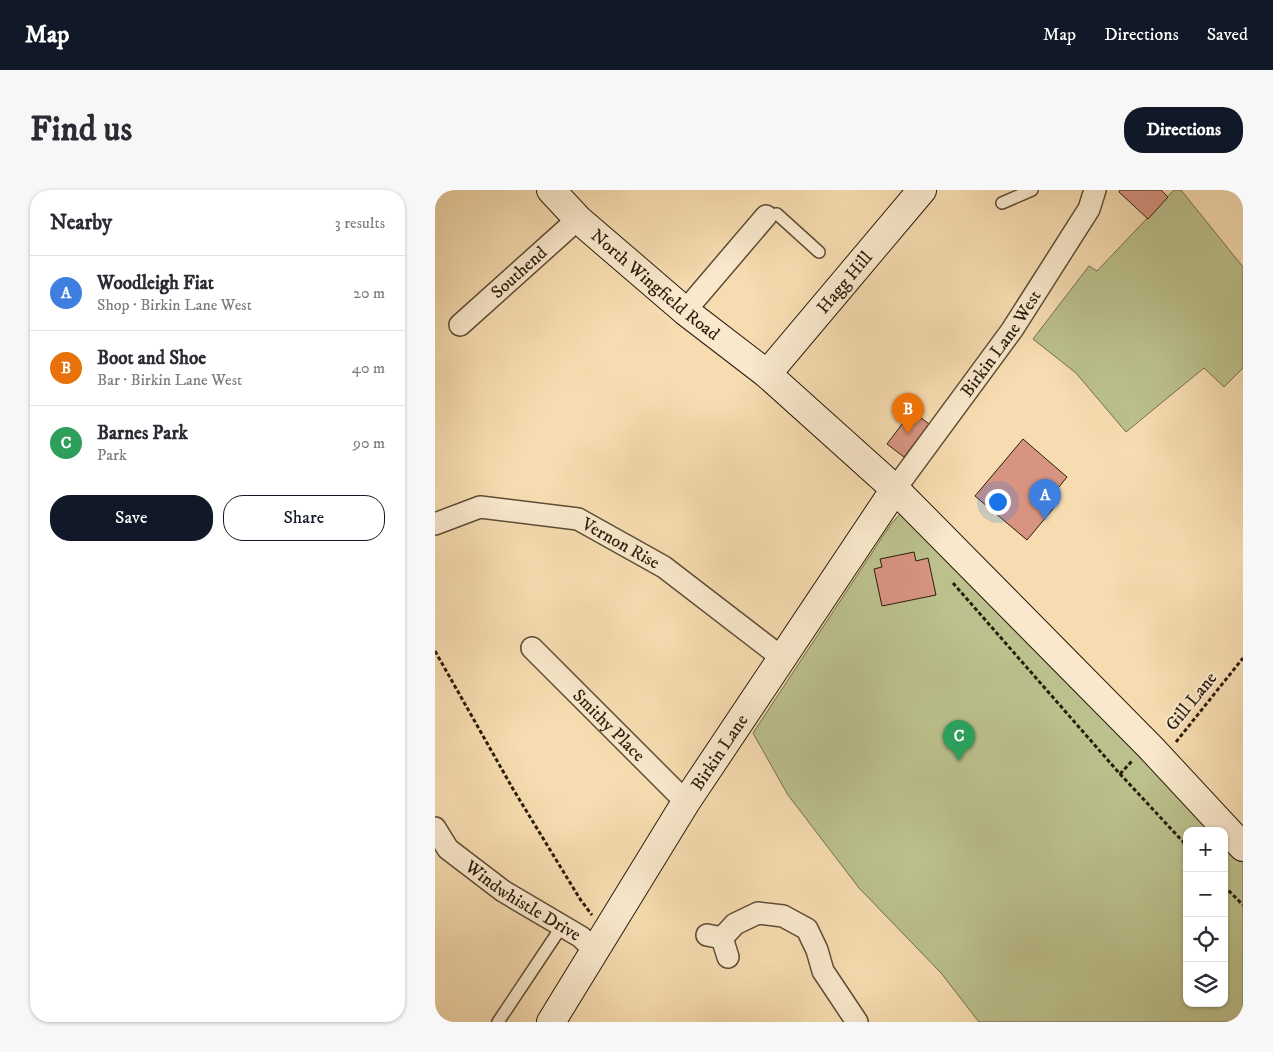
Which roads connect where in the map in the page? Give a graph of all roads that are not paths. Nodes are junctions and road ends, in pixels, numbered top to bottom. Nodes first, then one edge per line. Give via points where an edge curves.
1 (551, 190) edge
2 (922, 190) edge
3 (1032, 190) edge
4 (1095, 190) edge
5 (1002, 203) dead end
6 (765, 216) joint
7 (578, 219) junction
8 (819, 252) dead end
9 (685, 311) junction
10 (460, 325) dead end
11 (767, 374) junction
12 (895, 489) junction
13 (435, 524) edge
14 (532, 648) dead end
15 (781, 657) junction
16 (685, 802) junction
17 (435, 828) edge
18 (1243, 847) edge
19 (441, 854) edge
20 (562, 926) junction
21 (599, 941) junction
22 (719, 943) dead end
23 (498, 1022) edge
24 (551, 1022) edge
25 (857, 1022) edge

1 - 7 main road, North Wingfield Road
2 - 11 main road, Hagg Hill
3 - 5 lane
4 - 12 street, Birkin Lane West via 1089,209 1012,330
6 - 8 lane via 777,214
6 - 9 street
7 - 9 main road, North Wingfield Road
7 - 10 street, Southend
9 - 11 main road, North Wingfield Road
11 - 12 main road, North Wingfield Road
12 - 15 main road, Birkin Lane
12 - 18 main road, North Wingfield Road
13 - 15 street, Vernon Rise via 481,507 578,519 664,567
14 - 16 street, Smithy Place
15 - 16 main road, Birkin Lane
16 - 21 main road, Birkin Lane
17 - 19 street, Windwhistle Drive
19 - 20 street, Windwhistle Drive
20 - 21 street, Windwhistle Drive via 581,937
20 - 23 lane
21 - 24 main road, Birkin Lane
22 - 25 street via 735,924 758,913 783,916 807,929 823,971

